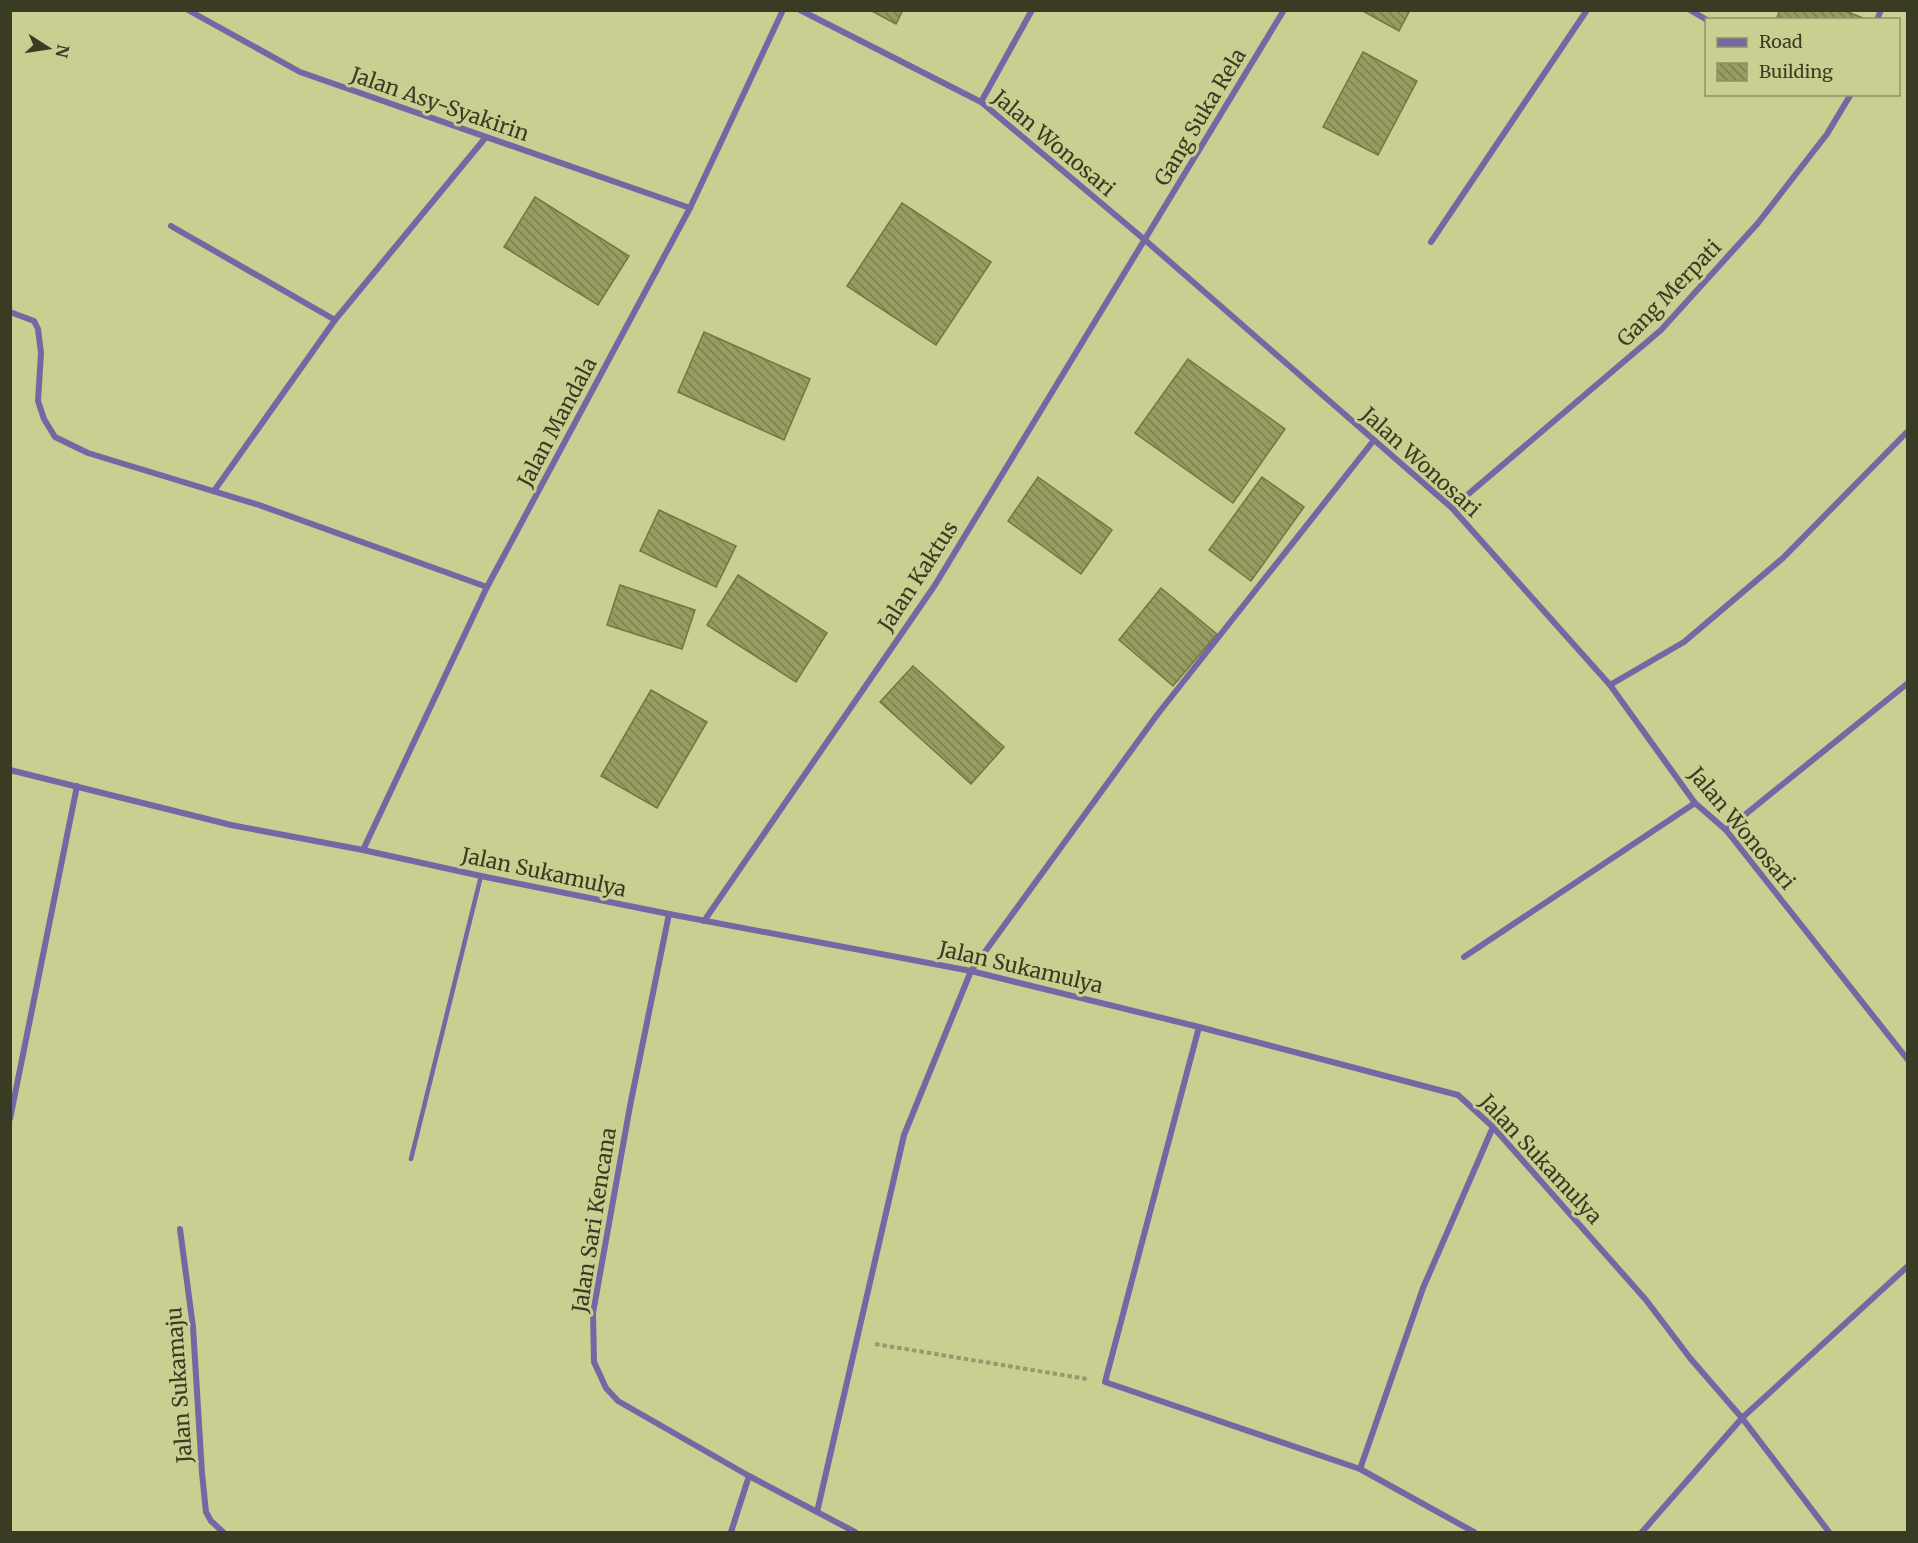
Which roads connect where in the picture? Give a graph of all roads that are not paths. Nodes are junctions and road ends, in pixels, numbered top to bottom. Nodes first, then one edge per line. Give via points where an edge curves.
1 (188, 10) edge
2 (783, 10) edge
3 (800, 10) edge
4 (1032, 10) edge
5 (1284, 10) edge
6 (1587, 10) edge
7 (1690, 10) edge
8 (1705, 19) edge
9 (1850, 96) edge
10 (981, 102) junction
11 (486, 137) junction
12 (690, 208) junction
13 (171, 226) dead end
14 (1145, 240) junction
15 (1431, 242) dead end
16 (10, 312) edge
17 (335, 320) junction
18 (1908, 431) edge
19 (1374, 440) junction
20 (214, 491) junction
21 (1452, 508) junction
22 (487, 587) junction
23 (1908, 683) edge
24 (1610, 685) junction
25 (10, 770) edge
26 (77, 786) junction
27 (1695, 803) junction
28 (1726, 830) junction
29 (363, 850) junction
30 (481, 876) junction
31 (669, 914) junction
32 (704, 921) junction
33 (1464, 957) dead end
34 (971, 971) junction
35 (1199, 1027) junction
36 (1908, 1060) edge
37 (10, 1119) edge
38 (1493, 1127) junction
39 (411, 1160) dead end
40 (180, 1229) dead end
41 (1908, 1266) edge
42 (1742, 1418) junction
43 (1360, 1469) junction
44 (749, 1476) junction
45 (817, 1512) junction
46 (223, 1533) edge
47 (731, 1533) edge
48 (855, 1533) edge
49 (1474, 1533) edge
50 (1642, 1533) edge
51 (1829, 1533) edge

1 - 11 street, Jalan Asy-Syakirin via 300,72
2 - 12 street, Jalan Mandala
3 - 10 street, Jalan Wonosari
4 - 10 street
5 - 14 street, Gang Suka Rela
6 - 15 street
7 - 8 street
9 - 21 street, Gang Merpati via 1827,134 1758,223 1661,330
10 - 14 street, Jalan Wonosari
11 - 12 street, Jalan Asy-Syakirin
11 - 17 street
12 - 22 street, Jalan Mandala
13 - 17 street
14 - 19 street, Jalan Wonosari
14 - 32 street, Jalan Kaktus via 935,585
16 - 20 street via 34,321 38,329 38,401 55,437 88,453
17 - 20 street
18 - 24 street via 1783,558 1683,642
19 - 21 street, Jalan Wonosari
19 - 34 street via 1157,716
20 - 22 street
21 - 24 street, Jalan Wonosari
22 - 29 street, Jalan Mandala
23 - 28 street
24 - 27 street, Jalan Wonosari
25 - 26 street, Jalan Sukamulya
26 - 29 street, Jalan Sukamulya via 231,825
26 - 37 street
27 - 28 street, Jalan Wonosari
27 - 33 street
28 - 36 street, Jalan Wonosari
29 - 30 street, Jalan Sukamulya
30 - 31 street, Jalan Sukamulya
30 - 39 lane
31 - 32 street, Jalan Sukamulya
31 - 44 street, Jalan Sari Kencana via 593,1313 594,1362 606,1388 618,1401
32 - 34 street, Jalan Sukamulya
34 - 35 street, Jalan Sukamulya
34 - 45 street via 904,1135
35 - 38 street, Jalan Sukamulya via 1458,1095
35 - 43 street via 1105,1382
38 - 42 street, Jalan Sukamulya via 1646,1300
38 - 43 street via 1423,1288
40 - 46 street, Jalan Sukamaju via 193,1327 206,1512
41 - 42 street
42 - 50 street
42 - 51 street, Jalan Sukamulya
43 - 49 street
44 - 45 street, Jalan Sari Kencana
44 - 47 street
45 - 48 street, Jalan Sari Kencana

